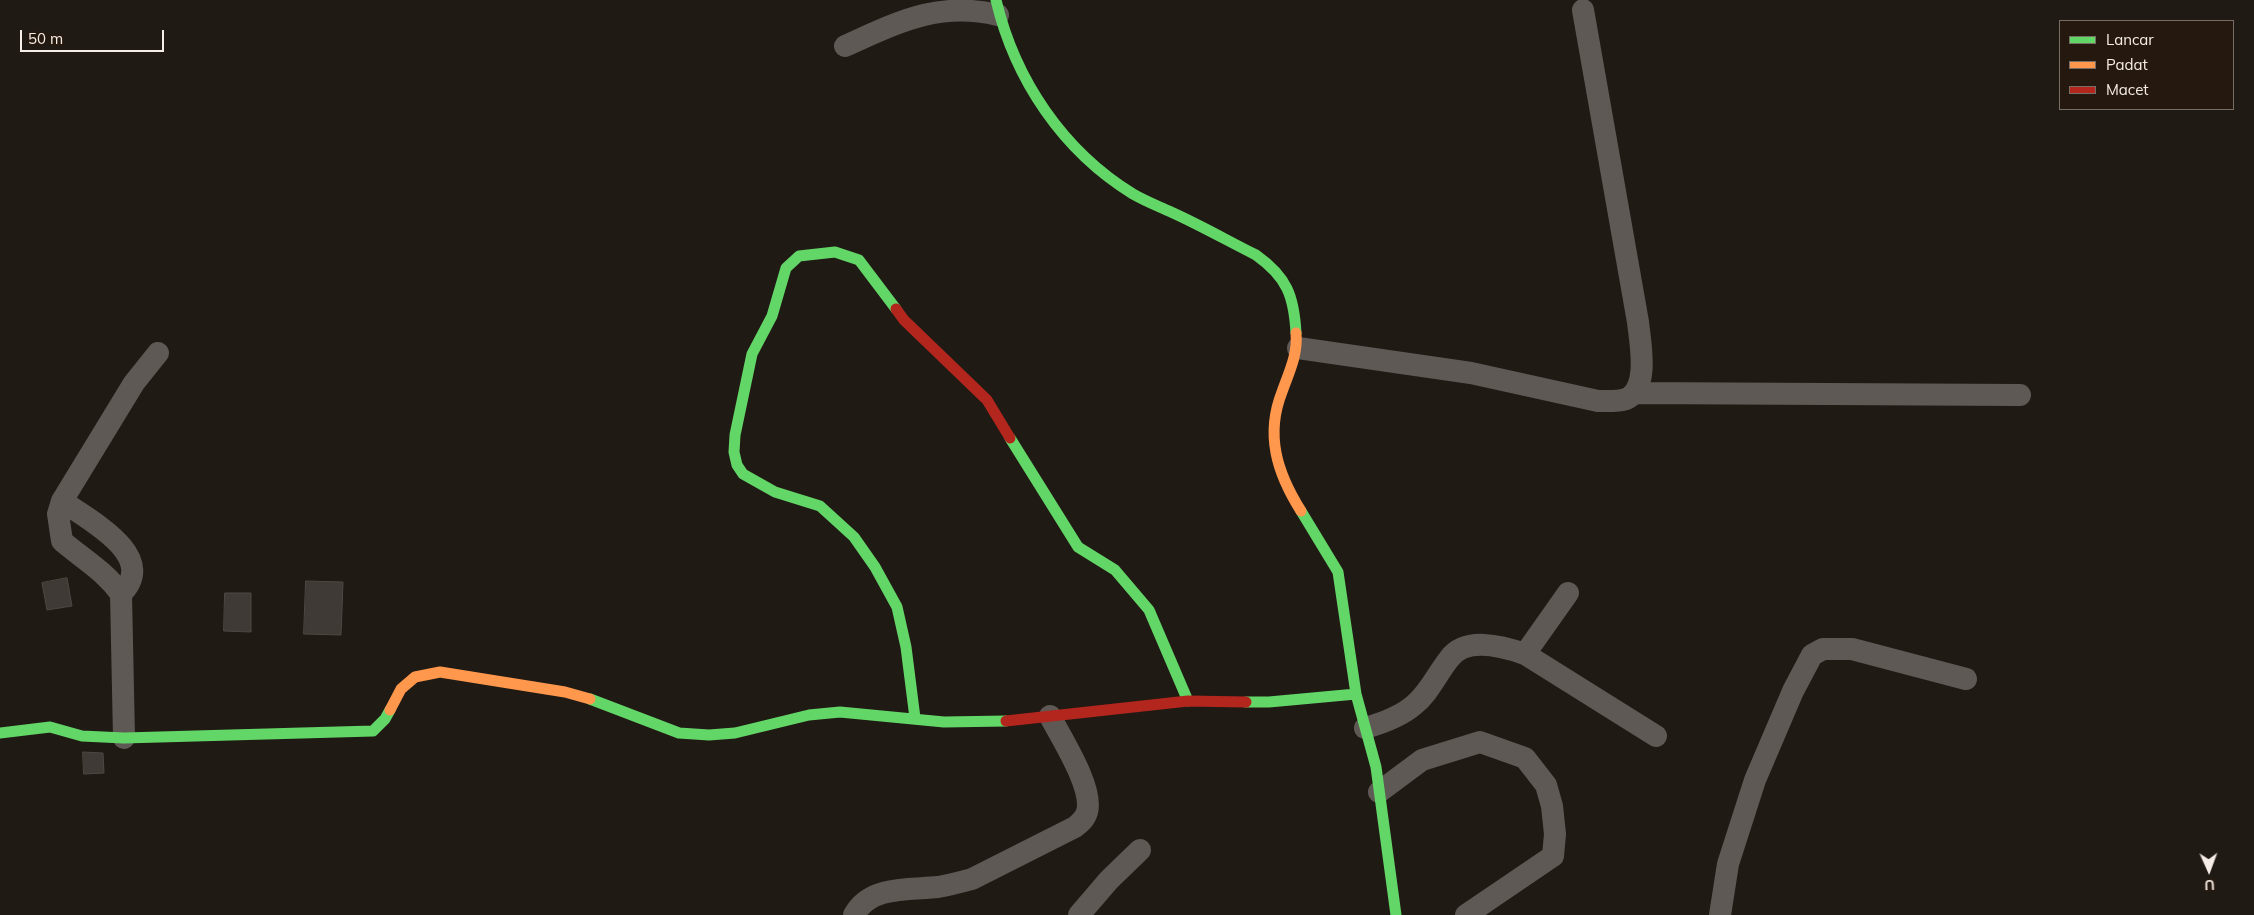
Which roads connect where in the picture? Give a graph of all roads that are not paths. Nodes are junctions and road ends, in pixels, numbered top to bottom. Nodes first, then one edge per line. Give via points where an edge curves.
1 (997, 8) edge
2 (1583, 10) dead end
3 (845, 46) dead end
4 (1298, 348) junction
5 (158, 353) dead end
6 (1635, 393) junction
7 (2020, 395) dead end
8 (62, 501) junction
9 (1568, 593) dead end
10 (121, 594) junction
11 (1524, 654) junction
12 (1966, 679) dead end
13 (1356, 694) junction
14 (1188, 701) junction
15 (1050, 716) junction
16 (916, 718) junction
17 (1366, 728) junction
18 (0, 734) edge
19 (1656, 736) dead end
20 (124, 738) junction
21 (1379, 792) junction
22 (1140, 850) dead end
23 (854, 915) edge
24 (1079, 915) edge
25 (1396, 915) edge
26 (1466, 915) edge
27 (1720, 915) edge

1 - 3 street via 915,16
1 - 4 street via 1007,44 1025,80 1063,135 1087,161 1130,192 1274,267 1295,306
2 - 6 street via 1638,322 1642,369
4 - 6 street via 1471,373 1598,401 1626,399
4 - 13 street via 1274,410 1273,442 1288,491 1330,554 1338,572
5 - 8 street via 134,383
6 - 7 street
8 - 10 street via 58,514 62,541 96,566
8 - 10 street via 111,535 128,555 131,581
9 - 11 street
10 - 20 street
11 - 17 street via 1490,646 1460,649 1450,657 1415,705 1398,716
11 - 19 street
12 - 27 street via 1852,649 1823,649 1812,654 1755,780 1728,864
13 - 14 street via 1270,702
13 - 17 street
14 - 15 street
14 - 16 street via 1149,610 1115,570 1078,546 987,400 904,320 859,260 835,252 798,256 786,268 772,316 752,354 735,435 737,465 743,474 775,492 820,506 854,537 897,607
15 - 16 street via 999,722 944,722
15 - 23 street via 1083,782 1088,805 1083,820 972,879 881,893 867,900
16 - 20 street via 840,712 809,715 736,733 679,733 598,701 565,692 440,672 415,678 401,689 386,719 373,731
17 - 21 street
18 - 20 street via 50,727 82,736
21 - 25 street
21 - 26 street via 1422,760 1480,742 1525,758 1546,785 1555,834 1553,856
22 - 24 street

